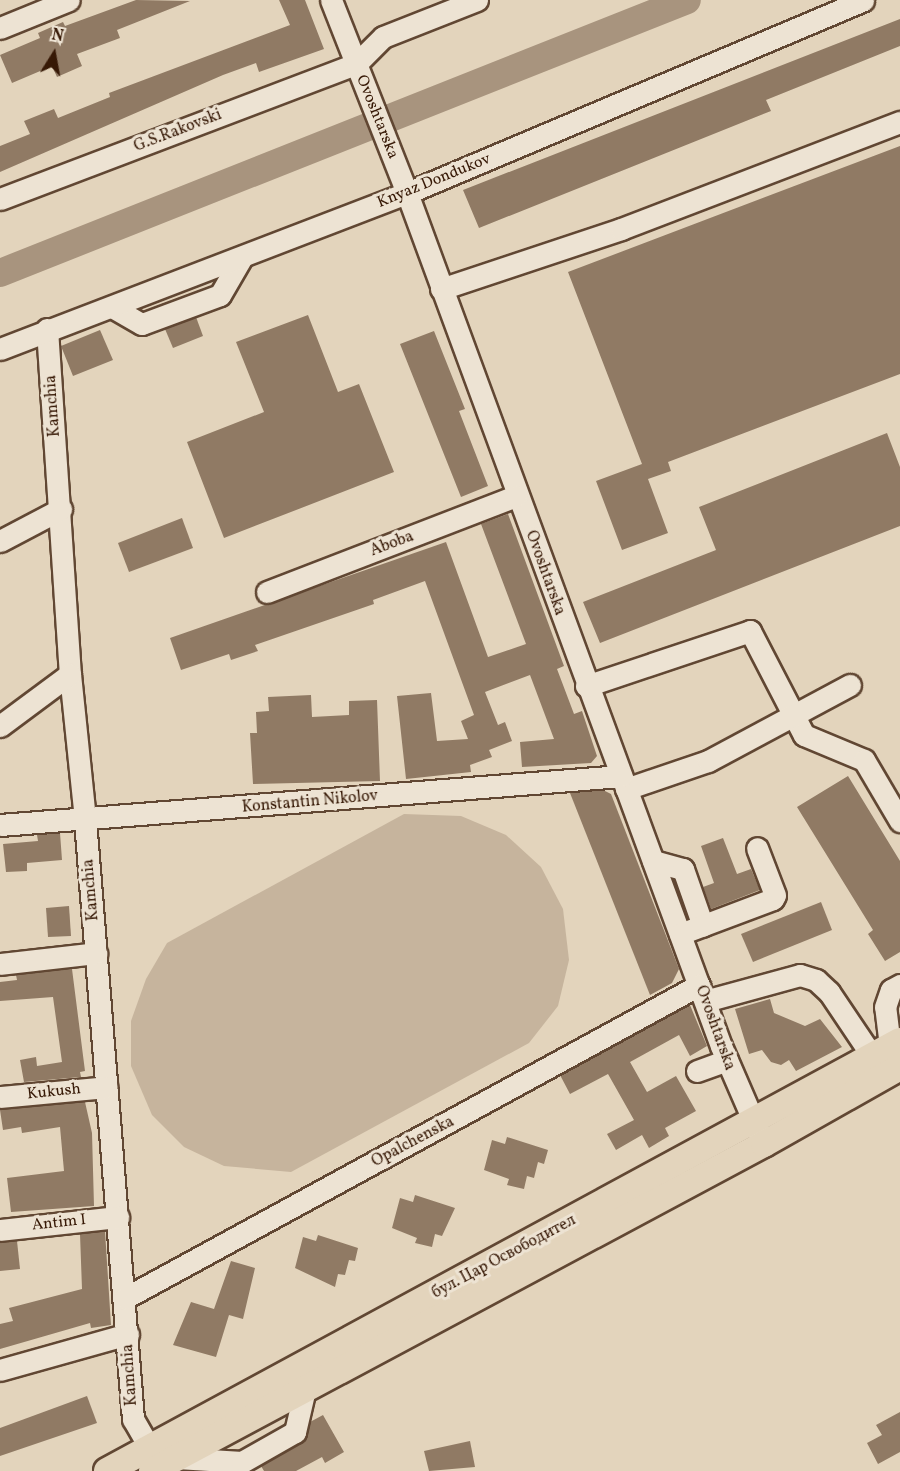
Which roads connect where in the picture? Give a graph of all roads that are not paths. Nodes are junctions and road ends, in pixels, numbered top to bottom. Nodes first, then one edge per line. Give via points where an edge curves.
1 (69, 0) edge
2 (331, 0) edge
3 (477, 0) edge
4 (863, 0) edge
5 (0, 28) edge
6 (360, 74) junction
7 (900, 122) edge
8 (404, 184) junction
9 (0, 198) edge
10 (441, 289) junction
11 (47, 328) junction
12 (0, 349) edge
13 (516, 496) junction
14 (61, 509) junction
15 (0, 540) edge
16 (267, 592) dead end
17 (70, 674) junction
18 (850, 685) dead end
19 (586, 686) junction
20 (794, 714) junction
21 (0, 726) edge
22 (623, 782) junction
23 (85, 820) junction
24 (900, 821) edge
25 (0, 825) edge
26 (757, 848) dead end
27 (653, 861) junction
28 (703, 926) junction
29 (680, 934) junction
30 (96, 953) junction
31 (0, 964) edge
32 (900, 985) edge
33 (702, 993) junction
34 (890, 1053) edge
35 (727, 1060) junction
36 (698, 1071) dead end
37 (107, 1087) junction
38 (0, 1097) edge
39 (759, 1133) junction
40 (118, 1217) junction
41 (0, 1230) edge
42 (125, 1298) junction
43 (128, 1334) junction
44 (0, 1370) edge
45 (305, 1389) junction
46 (177, 1458) junction
47 (151, 1459) edge
48 (107, 1471) edge

1 - 5 street
2 - 6 street, Ovoshtarska
3 - 6 street via 383,37
4 - 8 street, Knyaz Dondukov
6 - 8 street, Ovoshtarska
6 - 9 street, G.S.Rakovski
7 - 10 street via 621,229
8 - 10 street, Ovoshtarska
8 - 11 street, Knyaz Dondukov via 242,257 112,308
10 - 13 street, Ovoshtarska
11 - 12 street, Knyaz Dondukov
11 - 14 street, Kamchia
13 - 16 street, Aboba
13 - 19 street, Ovoshtarska
14 - 15 street
14 - 17 street, Kamchia
17 - 21 street
17 - 23 street, Kamchia
18 - 20 street, Konstantin Nikolov
19 - 20 street via 750,631
19 - 22 street, Ovoshtarska
20 - 22 street, Konstantin Nikolov via 708,761
20 - 24 street via 804,735 864,760
22 - 23 street, Konstantin Nikolov
22 - 27 street, Ovoshtarska
23 - 25 street, Konstantin Nikolov
23 - 30 street, Kamchia
26 - 28 street via 776,895
27 - 28 street via 683,869
27 - 29 street, Ovoshtarska
28 - 29 street
29 - 33 street, Ovoshtarska
30 - 31 street
30 - 37 street, Kamchia
32 - 34 street via 891,990 885,1008
33 - 34 street, Opalchenska via 800,975 816,980
33 - 35 street, Ovoshtarska
33 - 42 street, Opalchenska
34 - 39 main road, бул. Цар Освободител
35 - 36 street
35 - 39 street, Ovoshtarska
37 - 38 street, Kukush
37 - 40 street, Kamchia
39 - 45 main road, бул. Цар Освободител
39 - 47 main road, бул. Цар Освободител
40 - 41 street, Antim I
40 - 42 street, Kamchia
42 - 43 street, Kamchia
43 - 44 street
43 - 47 street, Kamchia via 133,1419
45 - 46 main road, бул. Цар Освободител
45 - 46 street via 295,1432 242,1462
46 - 47 main road, бул. Цар Освободител
47 - 48 main road, бул. Цар Освободител

